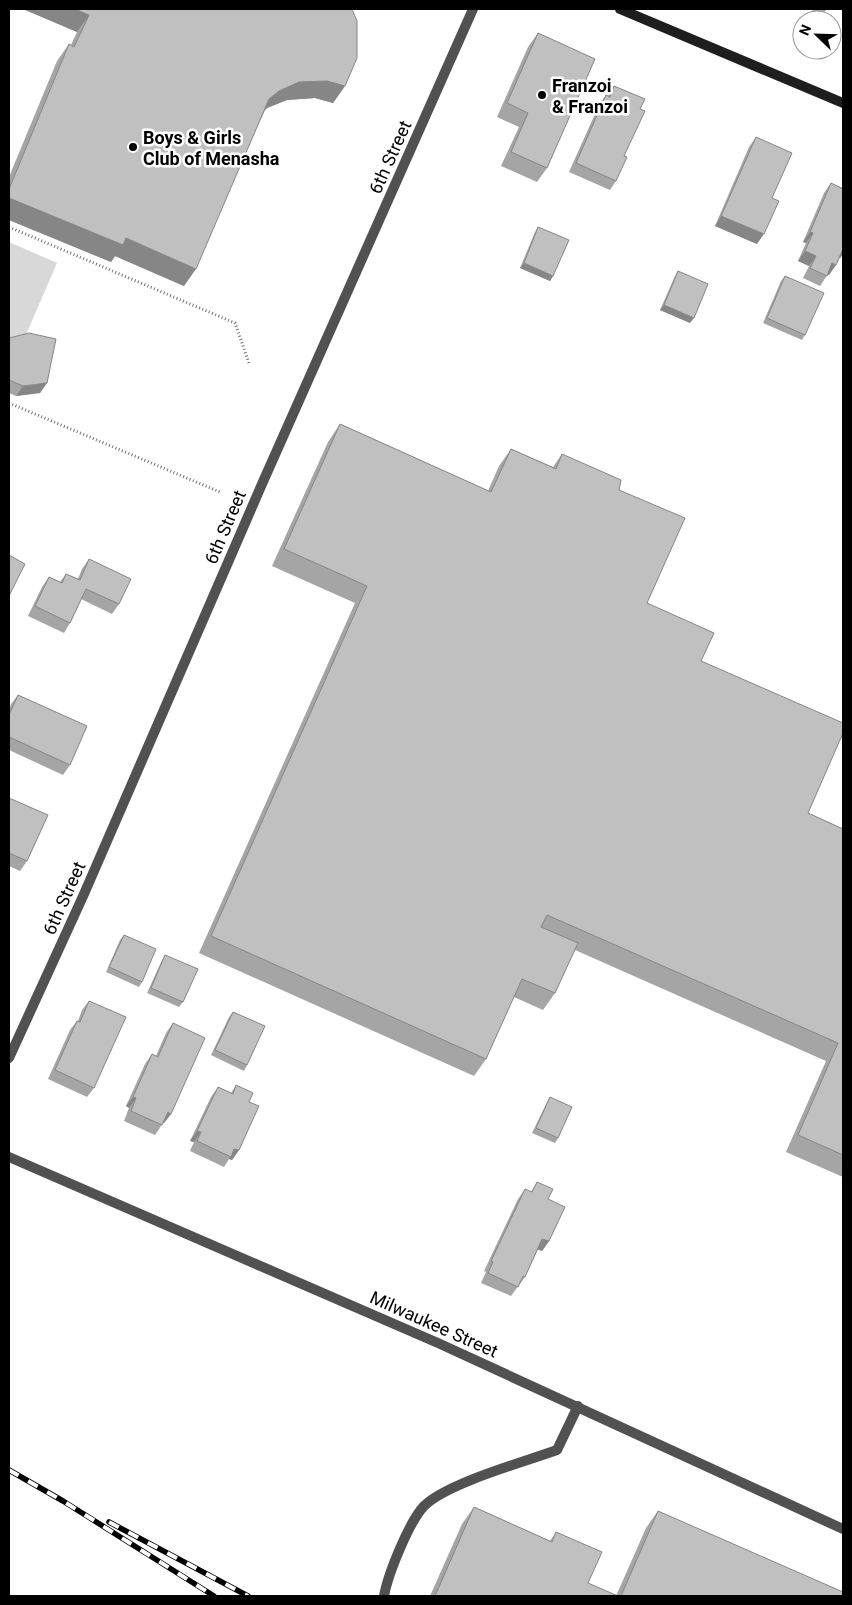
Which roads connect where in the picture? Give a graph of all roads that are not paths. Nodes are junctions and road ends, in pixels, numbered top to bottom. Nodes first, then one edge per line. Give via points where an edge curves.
1 (473, 9) edge
2 (620, 9) edge
3 (843, 103) edge
4 (9, 1058) edge
5 (9, 1157) edge
6 (578, 1406) junction
7 (843, 1529) edge
8 (384, 1596) edge

1 - 4 street, 6th Street
2 - 3 main road
5 - 6 street, Milwaukee Street via 438,1342
6 - 7 street, Milwaukee Street
6 - 8 street via 557,1450 488,1474 435,1497 423,1507 407,1532

